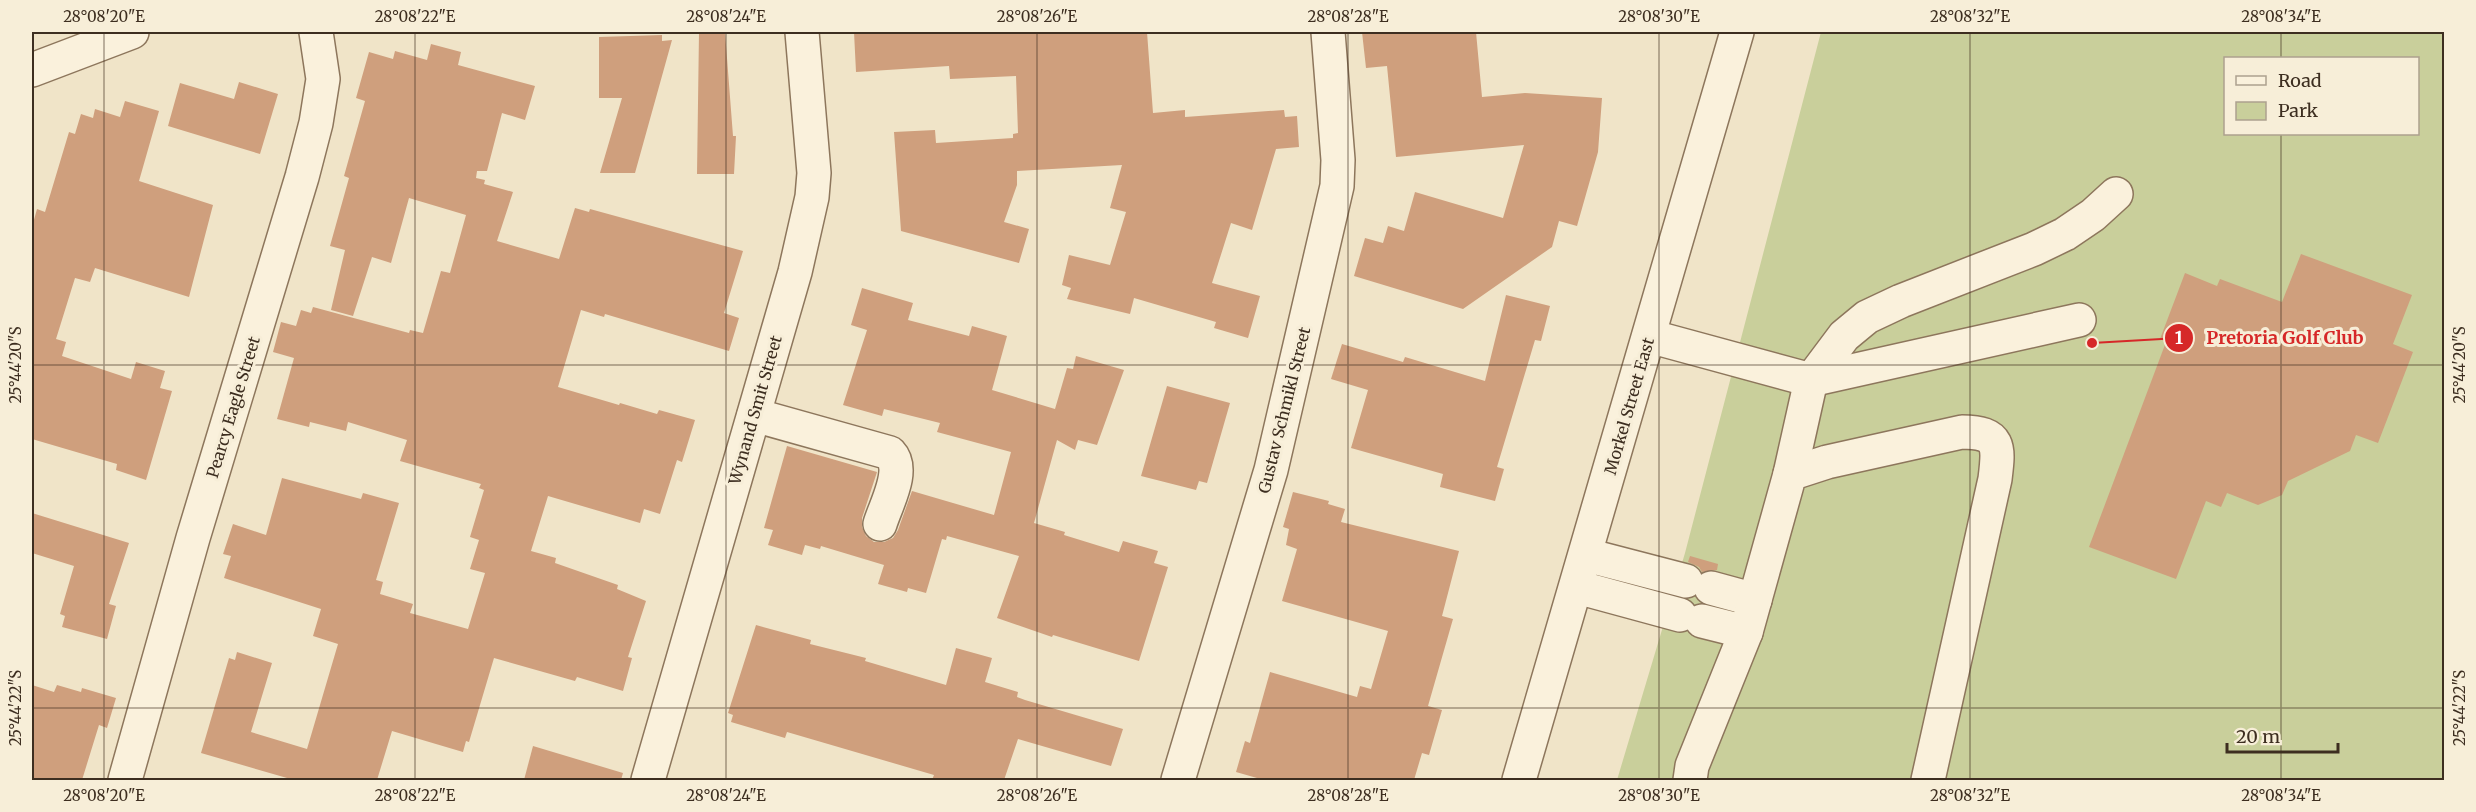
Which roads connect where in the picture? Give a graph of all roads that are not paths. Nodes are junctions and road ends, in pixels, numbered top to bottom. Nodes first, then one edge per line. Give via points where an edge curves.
1 (132, 32) edge
2 (316, 32) edge
3 (802, 32) edge
4 (1328, 32) edge
5 (1737, 32) edge
6 (80, 40) edge
7 (32, 70) edge
8 (2116, 194) dead end
9 (2079, 320) dead end
10 (1649, 336) junction
11 (1810, 380) junction
12 (754, 416) junction
13 (1790, 474) junction
14 (880, 524) dead end
15 (1586, 555) junction
16 (1576, 587) junction
17 (1755, 600) junction
18 (1746, 632) junction
19 (125, 780) edge
20 (648, 780) edge
21 (1178, 780) edge
22 (1519, 780) edge
23 (1690, 780) edge
24 (1928, 780) edge

1 - 6 street
2 - 19 street, Pearcy Eagle Street via 323,79 310,144
3 - 12 street, Wynand Smit Street via 814,173 812,197
4 - 21 street, Gustav Schmikl Street via 1337,186 1271,470
5 - 10 street, Morkel Street East
6 - 7 street
8 - 11 street via 2065,234 1867,317 1844,336
9 - 11 street
10 - 11 street
10 - 15 street, Morkel Street East
11 - 13 street
12 - 14 street via 890,453 897,467
12 - 20 street, Wynand Smit Street
13 - 17 street
13 - 24 street via 1962,432 1991,437 1997,446 1995,479
15 - 16 street, Morkel Street East
15 - 17 street
16 - 18 street
16 - 22 street, Morkel Street East
17 - 18 street
18 - 23 street via 1692,766

